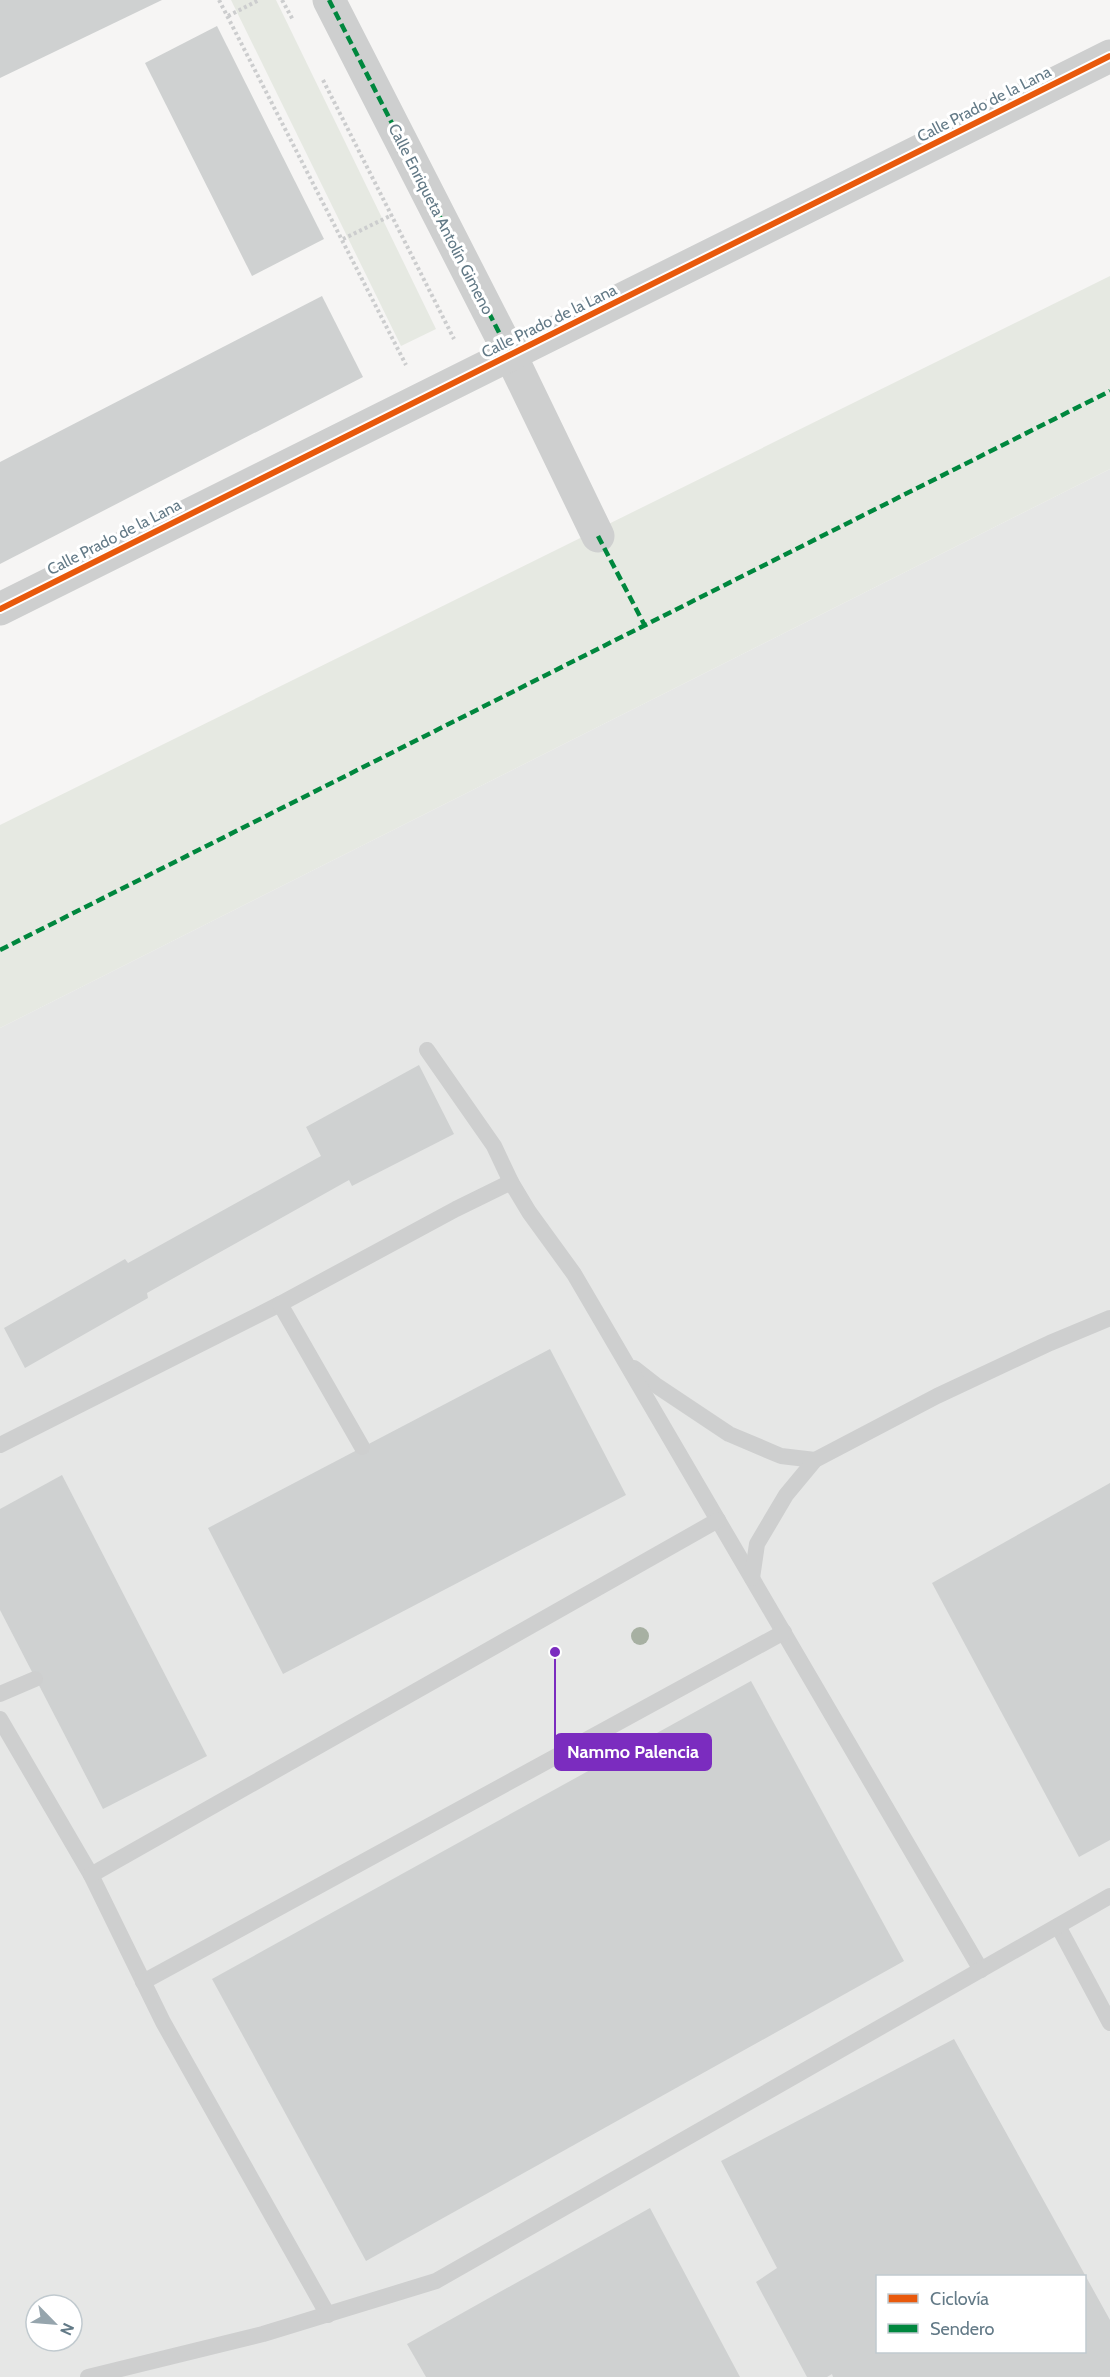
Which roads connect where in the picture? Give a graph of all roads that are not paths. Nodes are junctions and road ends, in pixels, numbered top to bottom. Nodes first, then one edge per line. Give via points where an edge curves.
1 (332, 1) edge
2 (1110, 56) edge
3 (510, 354) junction
4 (598, 536) dead end
5 (0, 609) edge
6 (427, 1050) dead end
7 (511, 1182) junction
8 (280, 1304) junction
9 (1110, 1318) edge
10 (625, 1360) junction
11 (0, 1445) edge
12 (362, 1447) dead end
13 (815, 1460) junction
14 (718, 1520) junction
15 (752, 1578) junction
16 (784, 1632) junction
17 (35, 1678) dead end
18 (0, 1694) edge
19 (0, 1719) edge
20 (91, 1875) junction
21 (1110, 1896) edge
22 (1058, 1926) junction
23 (981, 1970) junction
24 (143, 1982) junction
25 (1110, 2023) edge
26 (328, 2315) junction
27 (88, 2377) edge

1 - 3 street, Calle Enriqueta Antolín Gimeno
2 - 3 street, Calle Prado de la Lana
3 - 4 street, Calle Enriqueta Antolín Gimeno
3 - 5 street, Calle Prado de la Lana
6 - 7 lane via 494,1146
7 - 8 lane
7 - 10 lane via 574,1274
8 - 11 lane
8 - 12 lane
9 - 13 lane via 937,1396
10 - 13 lane via 729,1434 781,1456
10 - 14 lane
13 - 15 lane via 786,1494 757,1544
14 - 15 lane
14 - 20 lane
15 - 16 lane
16 - 23 lane
16 - 24 lane
17 - 18 lane
19 - 20 lane
20 - 24 lane
21 - 22 lane
22 - 23 lane
22 - 25 lane
23 - 26 lane via 436,2281
24 - 26 lane
26 - 27 lane

